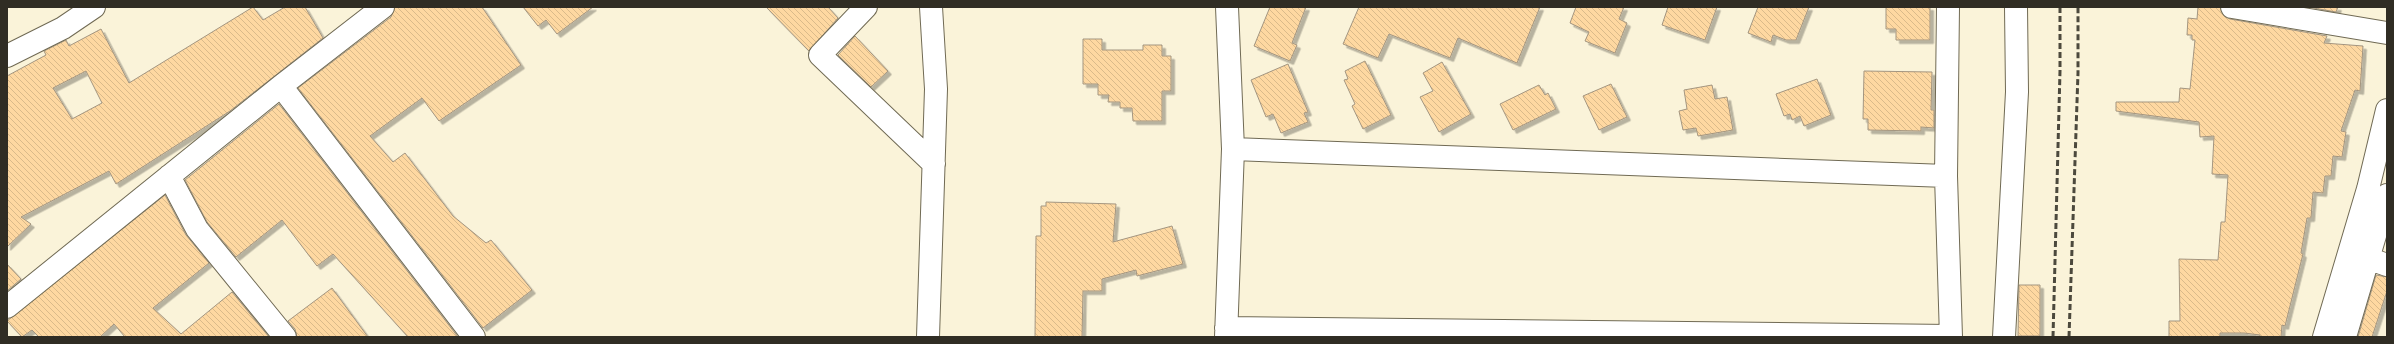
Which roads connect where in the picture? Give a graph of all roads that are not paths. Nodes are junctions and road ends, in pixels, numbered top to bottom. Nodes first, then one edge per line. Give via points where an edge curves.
1 (94, 7) edge
2 (383, 7) edge
3 (866, 7) edge
4 (931, 7) edge
5 (1227, 7) edge
6 (1948, 7) edge
7 (2016, 7) edge
8 (2232, 7) edge
9 (2387, 33) edge
10 (7, 56) edge
11 (281, 86) junction
12 (2387, 110) edge
13 (1233, 149) junction
14 (934, 164) junction
15 (169, 176) junction
16 (1946, 176) junction
17 (2387, 195) edge
18 (2377, 261) edge
19 (7, 307) edge
20 (1226, 333) edge
21 (1951, 336) edge
22 (285, 337) edge
23 (474, 337) edge
24 (928, 337) edge
25 (2004, 337) edge
26 (2324, 337) edge
27 (2345, 337) edge

1 - 10 street via 63,28
2 - 11 street
3 - 14 street via 820,55
4 - 14 street via 936,89
5 - 13 street
6 - 16 street
7 - 25 street via 2017,92
8 - 9 street
11 - 15 street
11 - 23 street
12 - 26 street via 2368,189
13 - 16 street
13 - 20 street
14 - 24 street
15 - 19 street
15 - 22 street via 197,229
16 - 21 street
17 - 18 street
18 - 27 street
20 - 21 street

